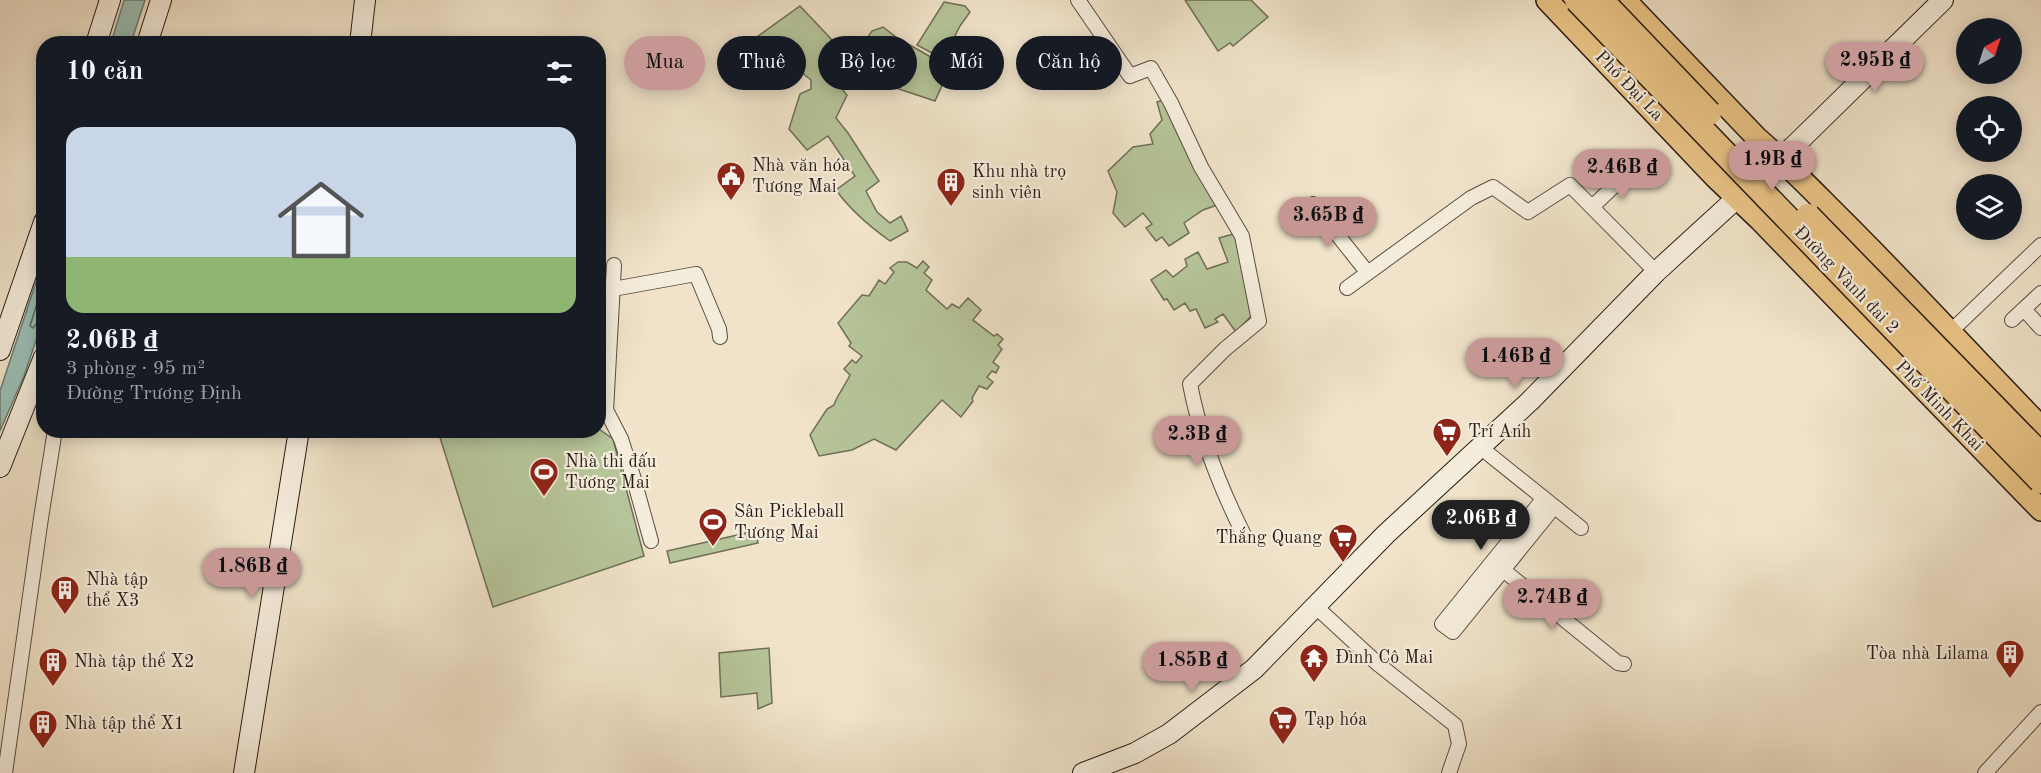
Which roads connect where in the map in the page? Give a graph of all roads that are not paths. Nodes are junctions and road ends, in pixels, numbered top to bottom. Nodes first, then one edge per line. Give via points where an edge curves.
1 (110, 0) edge
2 (161, 0) edge
3 (365, 0) edge
4 (1078, 0) edge
5 (1547, 0) edge
6 (1577, 0) edge
7 (1601, 0) edge
8 (1625, 0) edge
9 (1942, 0) edge
10 (99, 36) edge
11 (150, 36) edge
12 (361, 36) edge
13 (1671, 48) junction
14 (1632, 89) junction
15 (1781, 158) junction
16 (1630, 171) dead end
17 (1737, 198) junction
18 (1313, 204) dead end
19 (1593, 206) junction
20 (36, 245) edge
21 (2041, 245) edge
22 (614, 265) dead end
23 (1367, 272) junction
24 (1656, 272) junction
25 (1347, 288) dead end
26 (613, 290) junction
27 (2041, 293) edge
28 (2024, 309) junction
29 (2012, 320) dead end
30 (2041, 328) edge
31 (1949, 333) junction
32 (720, 337) dead end
33 (0, 350) edge
34 (606, 366) edge
35 (36, 377) edge
36 (606, 416) edge
37 (2041, 427) edge
38 (54, 438) edge
39 (298, 438) edge
40 (1480, 447) junction
41 (2041, 455) edge
42 (0, 467) edge
43 (2041, 481) edge
44 (1549, 503) junction
45 (2041, 510) edge
46 (1581, 528) dead end
47 (1244, 536) dead end
48 (651, 540) dead end
49 (1498, 566) junction
50 (1316, 606) junction
51 (1624, 664) dead end
52 (2041, 712) edge
53 (1989, 769) edge
54 (5, 773) edge
55 (244, 773) edge
56 (1083, 773) edge
57 (1449, 773) edge

1 - 10 main road
2 - 11 main road
3 - 12 main road
4 - 47 street via 1130,76 1151,68 1201,167 1242,236 1259,321 1190,384 1205,446
5 - 14 main road, Phố Đại La
6 - 43 highway, Đường Vành đai 2, bridge
7 - 41 highway, Đường Vành đai 2, bridge
8 - 13 main road
9 - 15 main road
13 - 14 main road
13 - 15 main road
14 - 17 main road, Phố Đại La
15 - 17 main road
15 - 31 main road via 1899,276
16 - 19 street
17 - 24 main road
17 - 45 main road, Phố Minh Khai
18 - 23 street
19 - 23 street via 1570,185 1528,212 1494,187 1471,198
19 - 24 street
20 - 33 main road
21 - 31 street
22 - 26 street
23 - 25 street
24 - 40 main road
26 - 32 street via 696,274
26 - 34 street
27 - 28 street
28 - 29 street
28 - 30 street
31 - 37 main road
35 - 42 main road
36 - 48 street via 621,439
38 - 54 street
39 - 55 main road
40 - 44 street
40 - 50 main road
44 - 46 street
44 - 49 street
49 - 49 street via 1442,624 1453,632
49 - 51 street
50 - 56 main road via 1254,669 1169,734 1135,753
50 - 57 street via 1378,664 1455,725 1459,744
52 - 53 street

